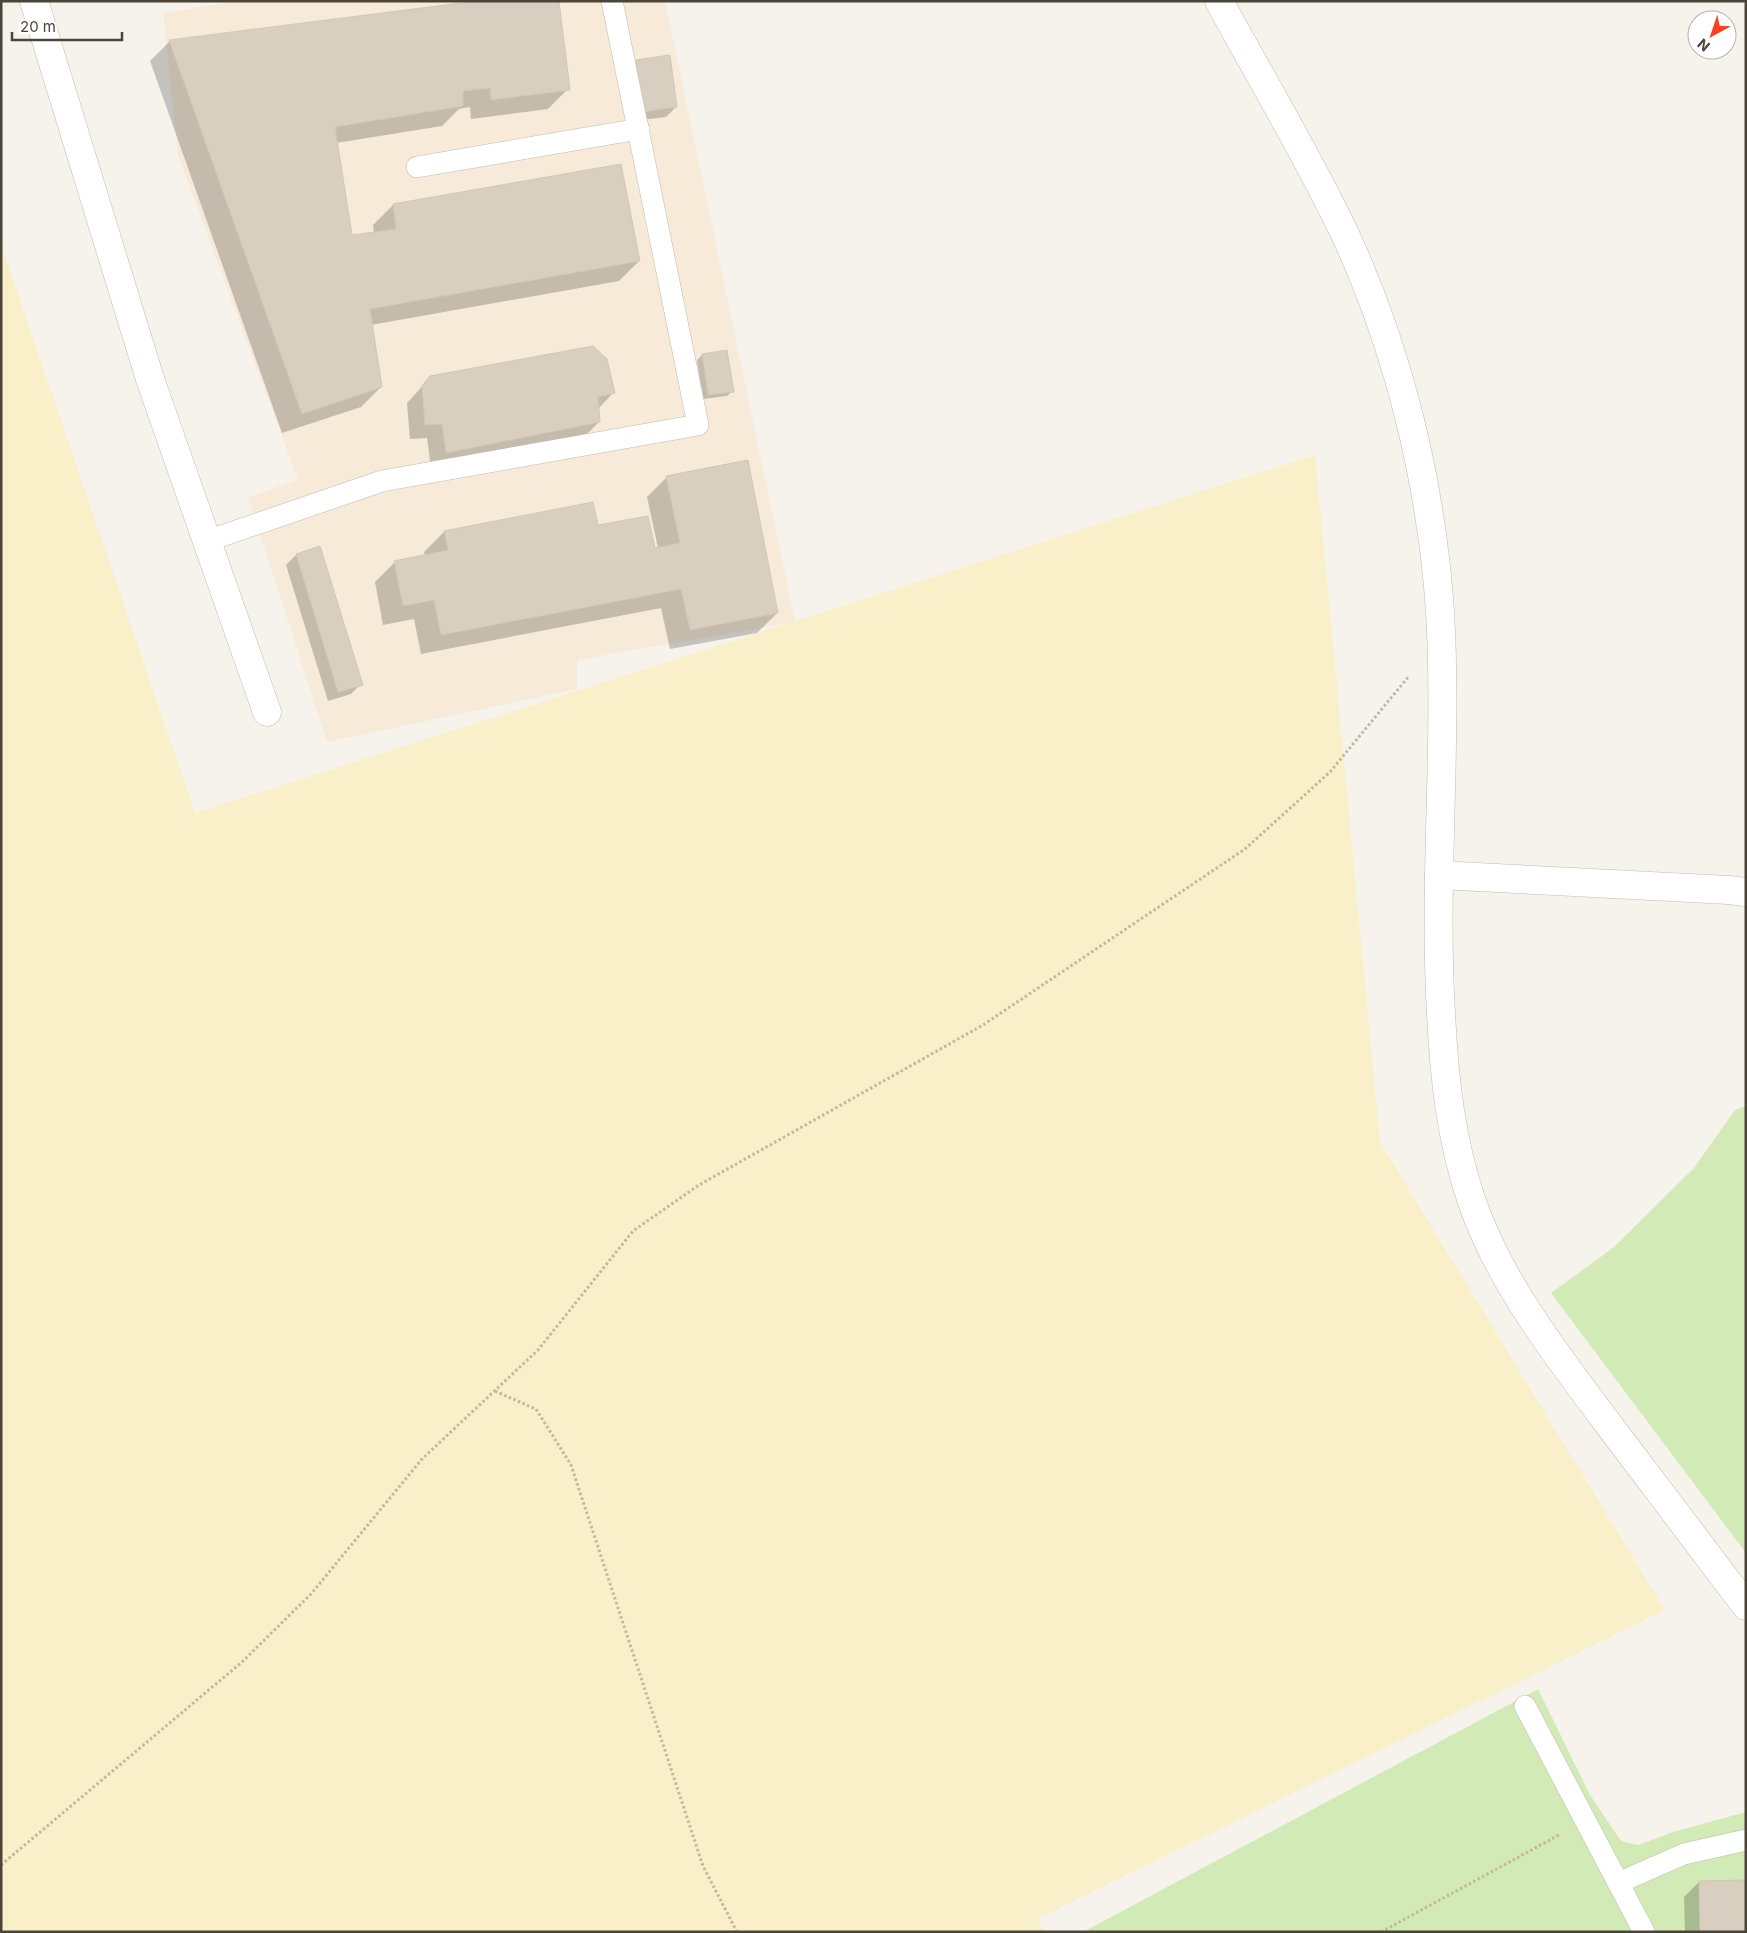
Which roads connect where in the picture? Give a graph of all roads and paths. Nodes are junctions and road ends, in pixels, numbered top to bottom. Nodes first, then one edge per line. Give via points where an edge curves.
1 (34, 1) edge
2 (612, 1) edge
3 (1219, 1) edge
4 (638, 129) junction
5 (417, 167) dead end
6 (206, 541) junction
7 (1413, 668) dead end
8 (267, 712) dead end
9 (1439, 875) junction
10 (1746, 892) edge
11 (495, 1391) junction
12 (1746, 1606) edge
13 (1526, 1706) dead end
14 (1586, 1821) junction
15 (1746, 1840) edge
16 (1, 1865) edge
17 (1618, 1883) junction
18 (737, 1932) edge
19 (1381, 1932) edge
20 (1644, 1932) edge

1 - 6 street via 150,379
2 - 4 lane
3 - 9 street via 1345,234 1392,358 1410,421 1433,540 1440,613
4 - 5 lane
4 - 6 lane via 698,425 382,481
6 - 8 street
7 - 11 path via 1330,772 1245,849 983,1025 699,1185 633,1231 538,1350
9 - 10 street
9 - 12 street via 1438,956 1447,1099 1472,1203 1498,1261 1534,1323
11 - 16 path via 422,1459 311,1594 242,1662
11 - 18 path via 536,1409 571,1465 703,1866
13 - 14 lane
14 - 17 lane
14 - 19 path
15 - 17 lane via 1684,1854
17 - 20 lane

